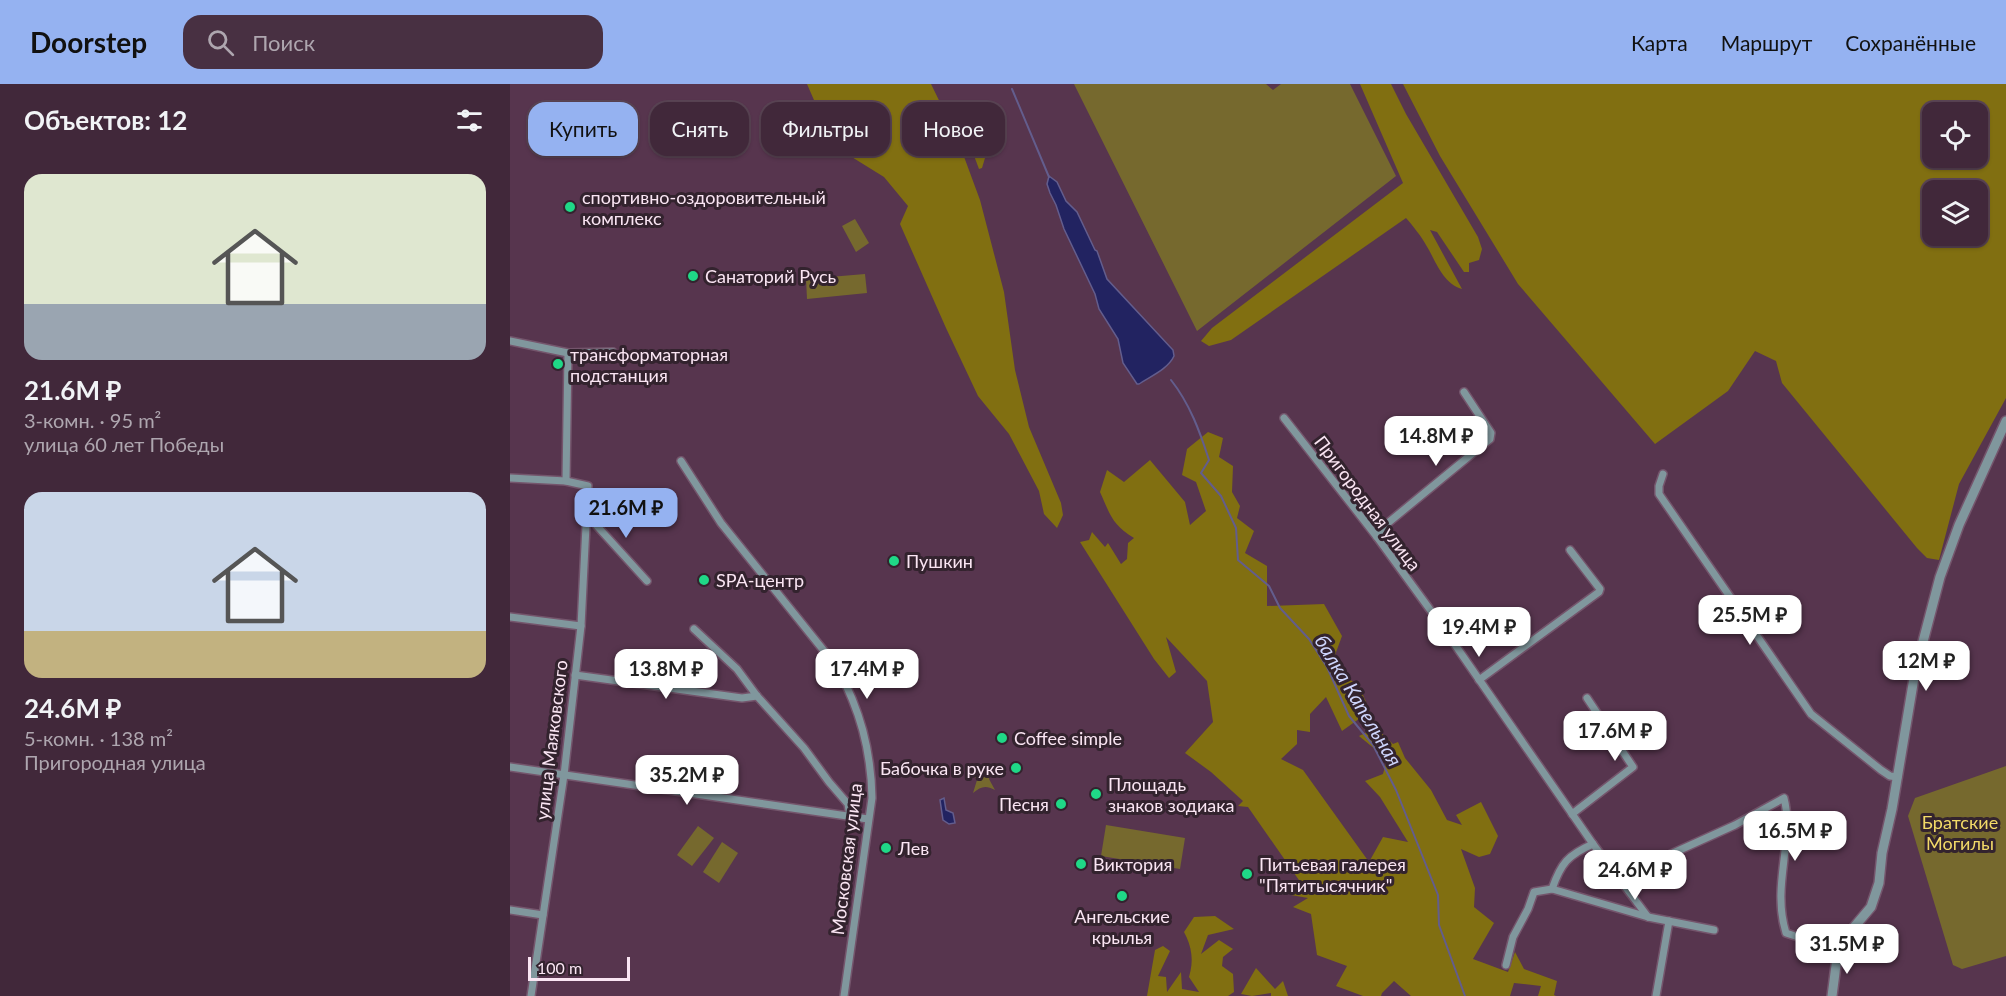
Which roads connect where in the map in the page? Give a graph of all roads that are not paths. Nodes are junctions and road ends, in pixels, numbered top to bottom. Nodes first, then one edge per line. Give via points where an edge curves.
1 (510, 341) edge
2 (613, 352) dead end
3 (568, 353) junction
4 (1464, 392) dead end
5 (1284, 418) dead end
6 (2006, 421) edge
7 (681, 461) dead end
8 (1664, 474) dead end
9 (510, 478) edge
10 (566, 481) junction
11 (587, 514) junction
12 (1377, 537) junction
13 (1570, 550) dead end
14 (647, 581) dead end
15 (510, 617) edge
16 (581, 626) junction
17 (694, 628) dead end
18 (575, 675) junction
19 (1479, 680) junction
20 (757, 696) junction
21 (1587, 698) dead end
22 (510, 767) edge
23 (564, 775) junction
24 (1898, 777) junction
25 (1572, 814) junction
26 (850, 816) junction
27 (868, 819) junction
28 (1593, 844) junction
29 (1620, 877) junction
30 (1552, 889) junction
31 (510, 910) edge
32 (543, 915) junction
33 (1648, 917) junction
34 (1669, 921) junction
35 (1714, 930) dead end
36 (1838, 950) junction
37 (1506, 966) dead end
38 (531, 996) edge
39 (844, 996) edge
40 (1656, 996) edge
41 (1832, 996) edge

1 - 3 street
2 - 3 street
3 - 10 street
4 - 12 street via 1491,433 1490,440 1383,527
5 - 12 street, Пригородная улица
6 - 24 street via 1940,577 1915,672
7 - 27 street, Московская улица via 721,524 837,667 862,722 872,778
8 - 24 street via 1659,494 1811,714 1881,770
9 - 10 street
10 - 11 street, улица Маяковского via 588,486
11 - 14 street
11 - 16 street, улица Маяковского
12 - 19 street, Пригородная улица
13 - 19 street via 1599,592
15 - 16 street
16 - 18 street, улица Маяковского
17 - 20 street via 737,669
18 - 20 street via 742,698
18 - 23 street, улица Маяковского
19 - 25 street, Пригородная улица
20 - 26 street via 848,804
21 - 25 street via 1634,768
22 - 23 street
23 - 26 street
23 - 32 street, улица Маяковского
24 - 36 street via 1876,897
25 - 28 street, Пригородная улица
26 - 27 street
27 - 39 street, Московская улица
28 - 29 street, Пригородная улица
28 - 30 street via 1565,860
29 - 33 street, Пригородная улица
29 - 36 street via 1735,825 1784,798 1788,813 1780,890 1786,933
30 - 33 street
30 - 37 street via 1533,892
31 - 32 street
32 - 38 street, улица Маяковского
33 - 34 street
34 - 35 street
34 - 40 street
36 - 41 street

